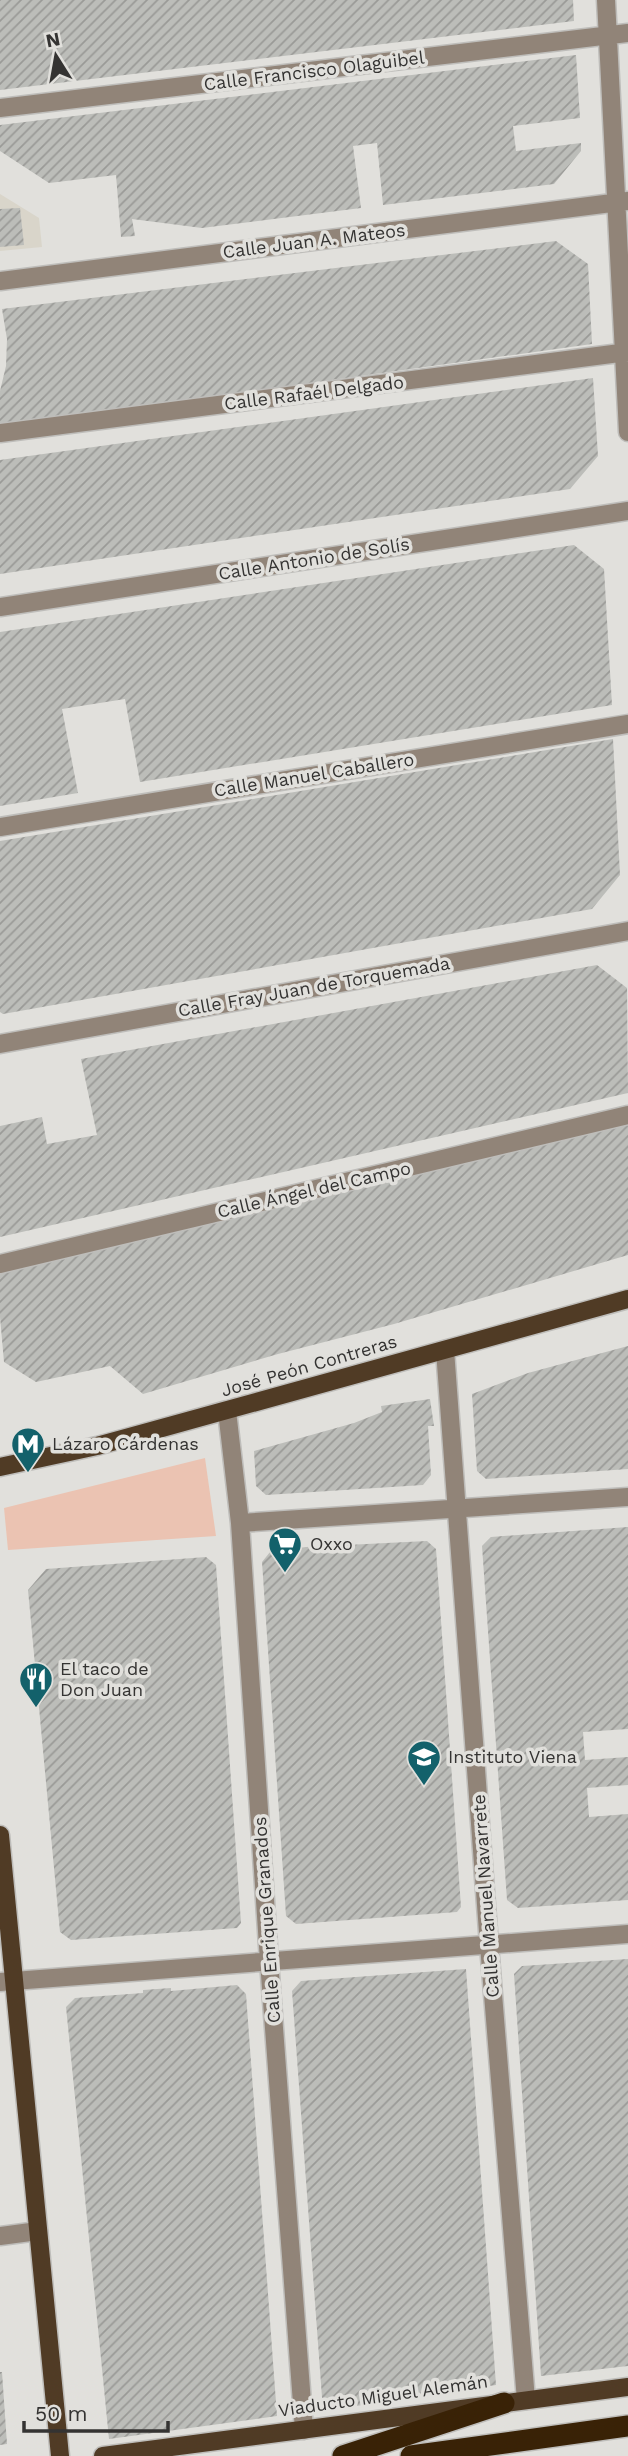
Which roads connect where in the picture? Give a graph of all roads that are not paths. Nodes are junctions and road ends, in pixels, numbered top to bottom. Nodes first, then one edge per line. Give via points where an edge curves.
1 (606, 0) edge
2 (628, 33) edge
3 (607, 36) junction
4 (0, 108) edge
5 (622, 202) edge
6 (0, 281) edge
7 (626, 352) edge
8 (628, 432) edge
9 (0, 433) edge
10 (628, 511) edge
11 (0, 607) edge
12 (628, 724) edge
13 (0, 827) edge
14 (628, 931) edge
15 (0, 1044) edge
16 (628, 1115) edge
17 (0, 1264) edge
18 (628, 1299) edge
19 (446, 1350) junction
20 (227, 1410) junction
21 (0, 1467) edge
22 (628, 1497) edge
23 (457, 1508) junction
24 (240, 1523) junction
25 (0, 1835) edge
26 (628, 1934) edge
27 (489, 1945) junction
28 (269, 1961) junction
29 (7, 1981) edge
30 (38, 2231) junction
31 (0, 2236) edge
32 (628, 2387) edge
33 (526, 2400) junction
34 (504, 2403) junction
35 (628, 2426) edge
36 (304, 2430) junction
37 (60, 2456) edge
38 (103, 2456) edge
39 (343, 2456) edge
40 (411, 2456) edge

1 - 3 street
2 - 3 street, Calle Francisco Olaguibel
3 - 4 street, Calle Francisco Olaguibel
3 - 5 street
5 - 6 street, Calle Juan A. Mateos
5 - 7 street
7 - 8 street
7 - 9 street, Calle Rafaél Delgado
10 - 11 street, Calle Antonio de Solís
12 - 13 street, Calle Manuel Caballero
14 - 15 street, Calle Fray Juan de Torquemada
16 - 17 street, Calle Ángel del Campo
18 - 19 main road, José Peón Contreras
19 - 20 main road, José Peón Contreras
19 - 23 street, Calle Manuel Navarrete
20 - 21 main road, José Peón Contreras
20 - 24 street, Calle Enrique Granados
22 - 23 street
23 - 24 street
23 - 27 street, Calle Manuel Navarrete
24 - 28 street, Calle Enrique Granados
25 - 29 main road
26 - 27 street
27 - 28 street
27 - 33 street, Calle Manuel Navarrete
28 - 29 street
28 - 36 street, Calle Enrique Granados
29 - 30 main road
30 - 31 street
30 - 37 main road
32 - 33 main road, Viaducto Miguel Alemán
33 - 34 main road, Viaducto Miguel Alemán
34 - 36 main road, Viaducto Miguel Alemán
34 - 39 highway
35 - 40 highway
36 - 38 main road, Viaducto Miguel Alemán

